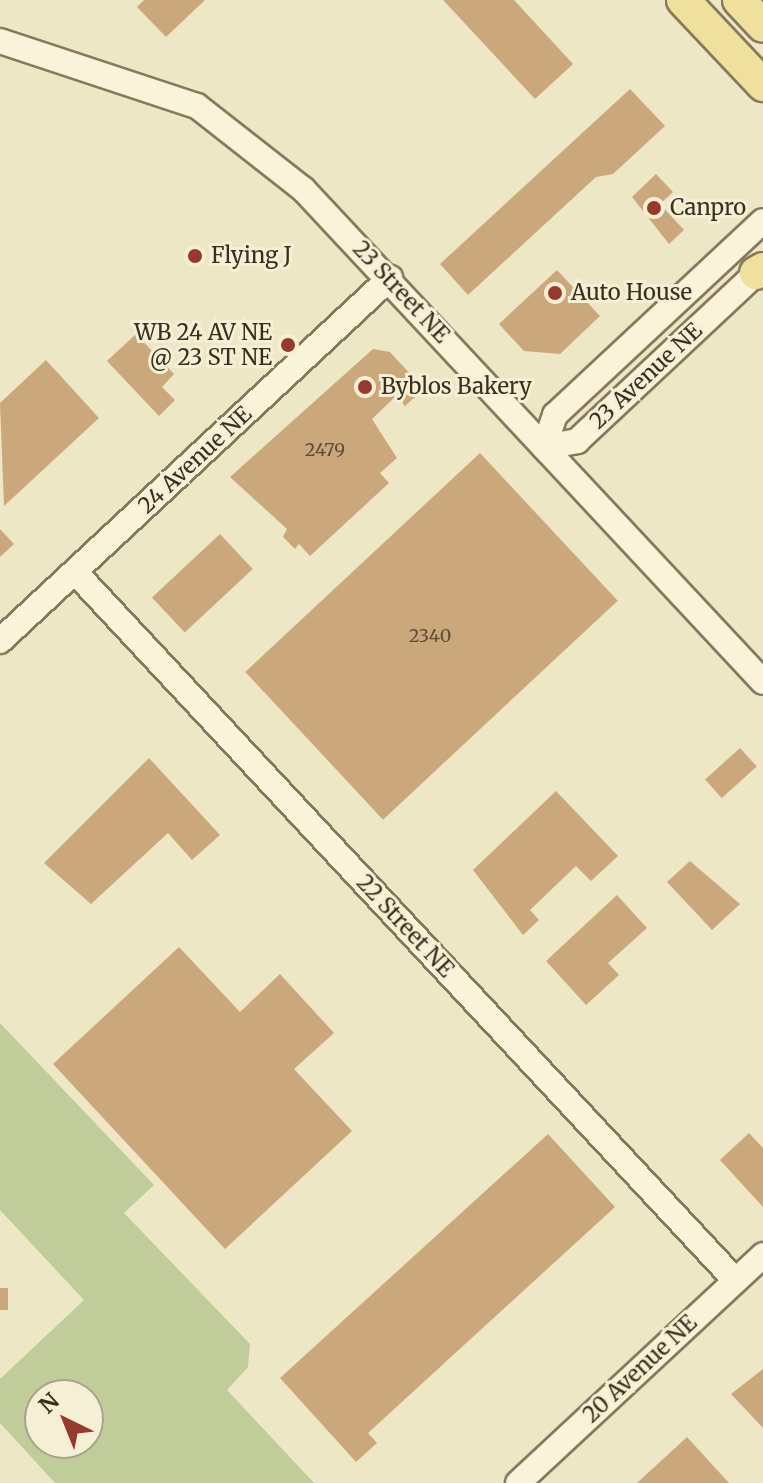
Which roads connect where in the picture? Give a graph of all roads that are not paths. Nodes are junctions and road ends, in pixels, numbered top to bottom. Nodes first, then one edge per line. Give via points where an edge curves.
1 (683, 0) edge
2 (739, 0) edge
3 (763, 26) edge
4 (0, 41) edge
5 (753, 74) edge
6 (763, 102) edge
7 (763, 221) edge
8 (761, 270) edge
9 (390, 278) junction
10 (544, 447) junction
11 (75, 572) junction
12 (0, 641) edge
13 (763, 682) edge
14 (763, 1255) edge
15 (735, 1280) junction
16 (518, 1483) edge

1 - 5 main road
2 - 3 main road
4 - 9 street, 23 Street NE via 197,106 303,189
5 - 6 main road
7 - 10 street, 23 Avenue NE via 555,415
8 - 10 street, 23 Avenue NE via 577,441
9 - 10 street, 23 Street NE
9 - 11 street, 24 Avenue NE
10 - 13 street, 23 Street NE
11 - 12 street, 24 Avenue NE
11 - 15 street, 22 Street NE
14 - 15 street, 20 Avenue NE
15 - 16 street, 20 Avenue NE

